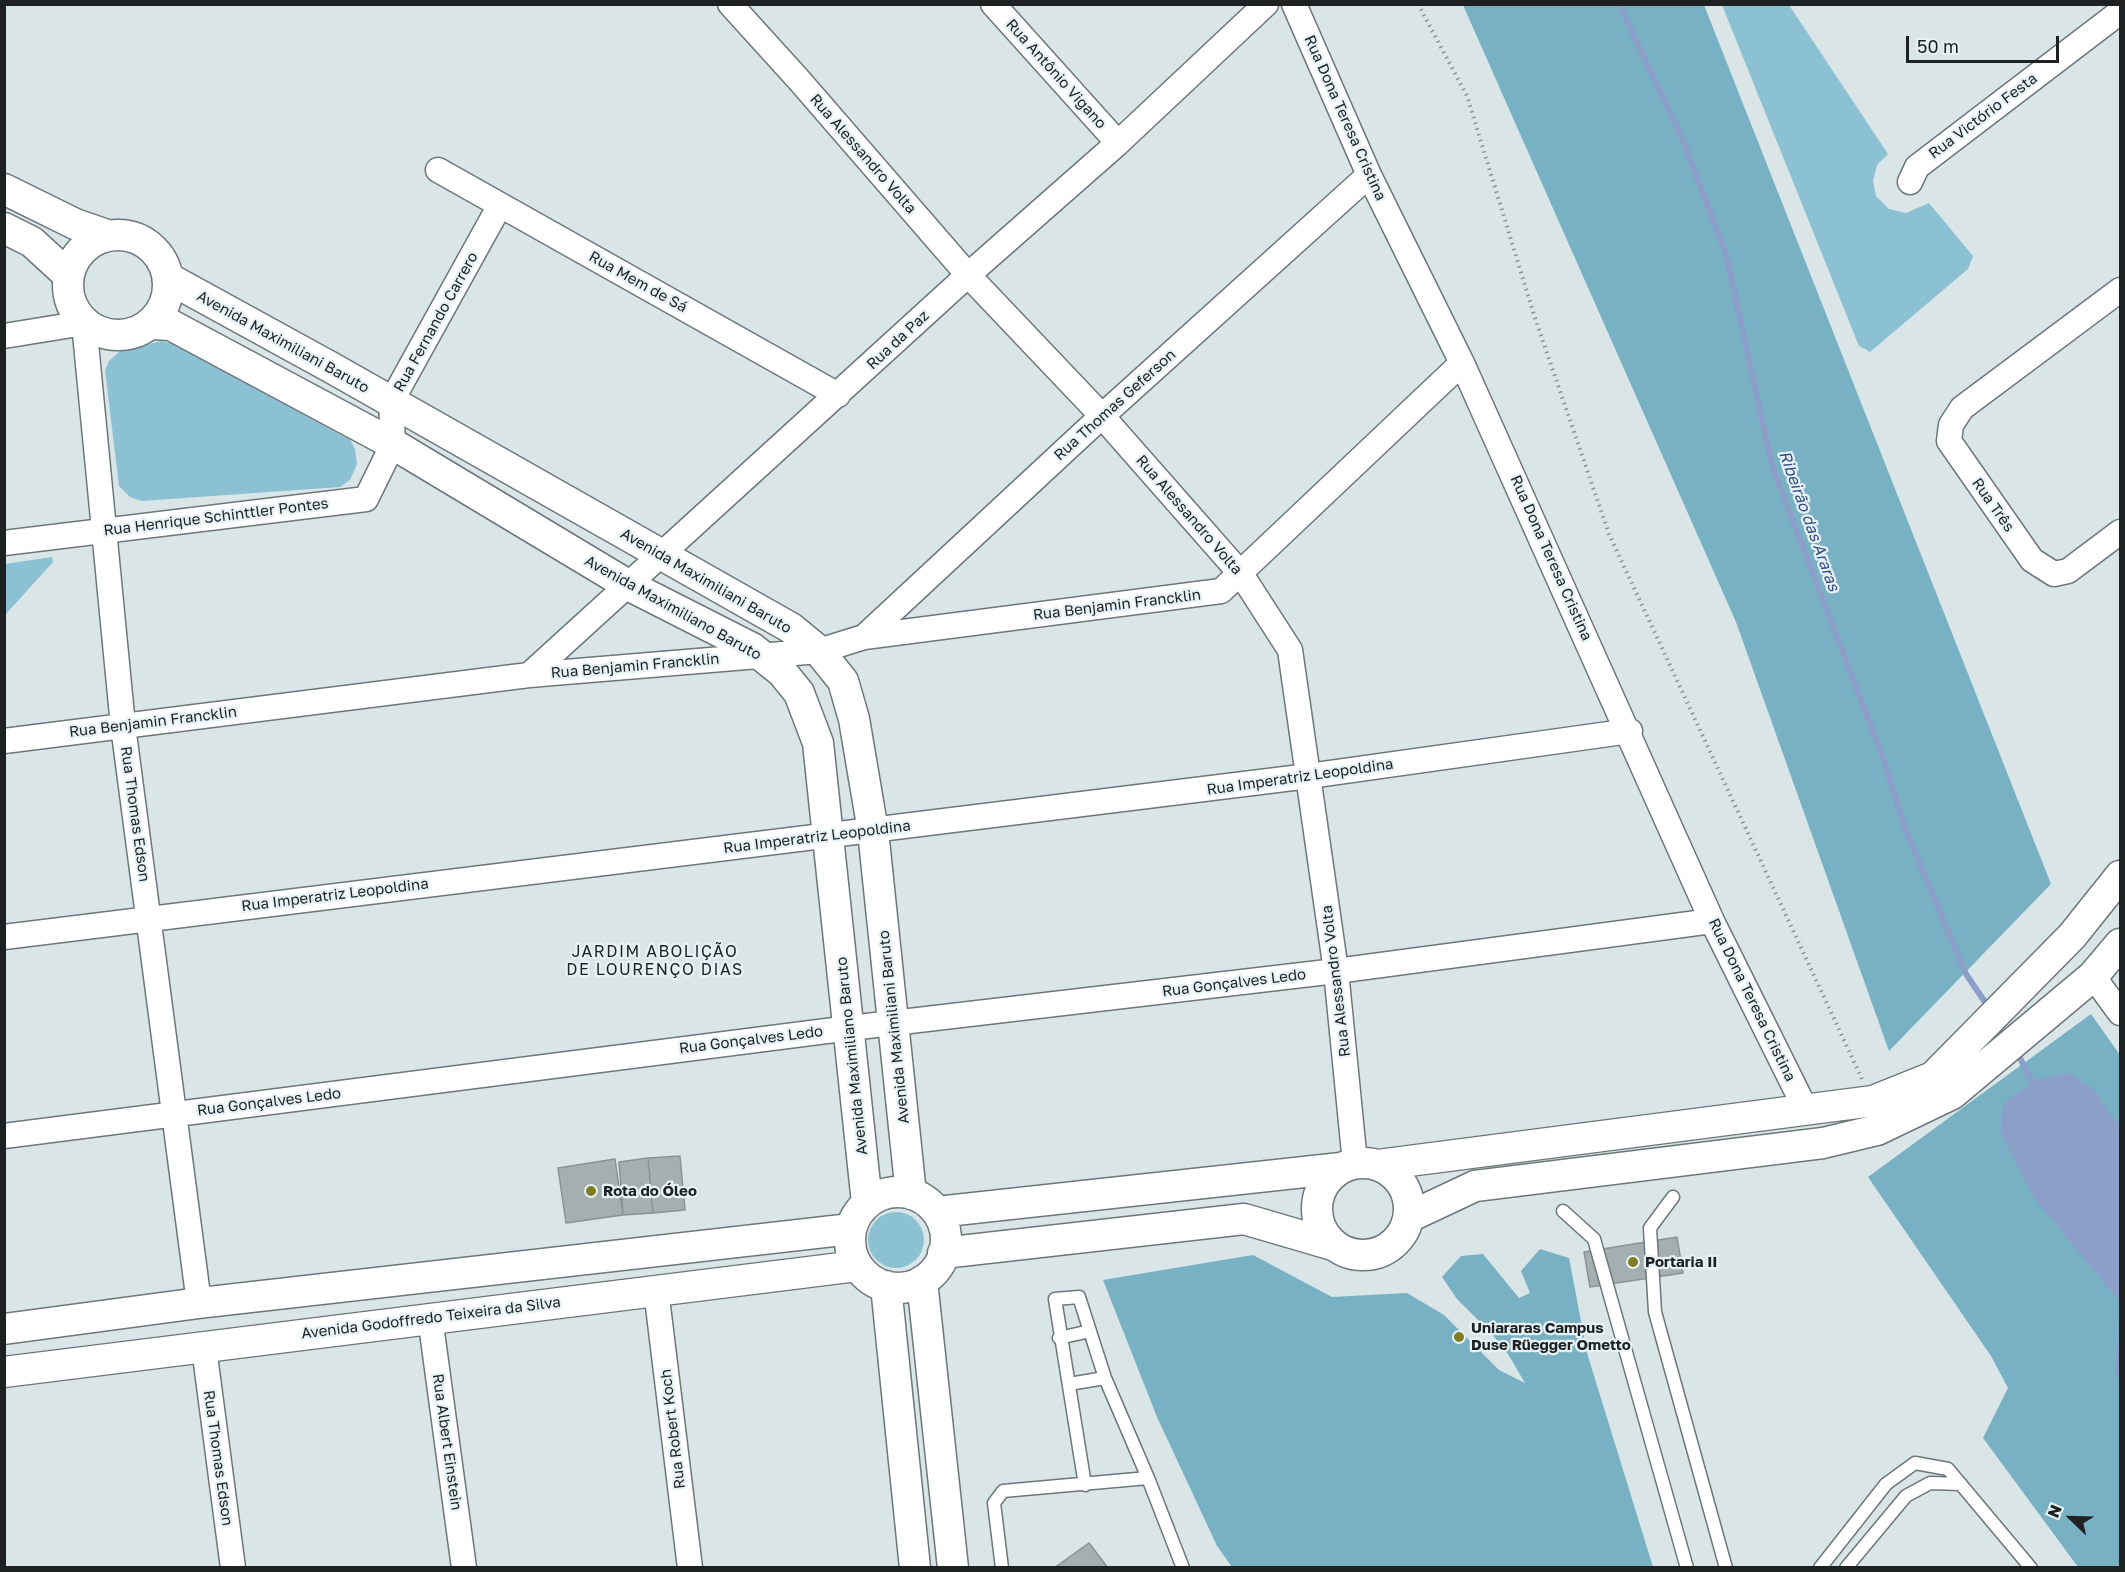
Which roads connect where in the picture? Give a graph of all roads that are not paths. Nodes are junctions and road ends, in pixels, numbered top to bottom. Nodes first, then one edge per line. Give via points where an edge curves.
1 (730, 4) edge
2 (993, 4) edge
3 (1266, 4) edge
4 (1294, 4) edge
5 (2121, 12) edge
6 (1118, 143) junction
7 (438, 170) dead end
8 (1369, 175) junction
9 (1910, 182) dead end
10 (4, 189) edge
11 (500, 205) junction
12 (4, 228) edge
13 (106, 235) junction
14 (68, 275) junction
15 (968, 275) junction
16 (168, 278) junction
17 (2121, 290) edge
18 (84, 323) junction
19 (150, 324) junction
20 (4, 336) edge
21 (1462, 363) junction
22 (838, 395) junction
23 (391, 402) junction
24 (1102, 416) junction
25 (393, 444) junction
26 (103, 530) junction
27 (2121, 532) edge
28 (4, 543) edge
29 (663, 556) junction
30 (1241, 574) junction
31 (628, 585) junction
32 (864, 638) junction
33 (819, 651) junction
34 (760, 655) junction
35 (530, 675) junction
36 (123, 726) junction
37 (1630, 731) junction
38 (4, 741) edge
39 (1309, 776) junction
40 (873, 831) junction
41 (827, 836) junction
42 (2121, 876) edge
43 (149, 917) junction
44 (1712, 921) junction
45 (4, 937) edge
46 (2121, 944) edge
47 (1336, 971) junction
48 (2093, 975) junction
49 (2121, 1013) edge
50 (894, 1024) junction
51 (850, 1028) junction
52 (1807, 1112) junction
53 (176, 1114) junction
54 (4, 1136) edge
55 (1358, 1165) junction
56 (911, 1194) junction
57 (1673, 1197) dead end
58 (867, 1203) junction
59 (1563, 1211) dead end
60 (937, 1212) junction
61 (1409, 1217) junction
62 (851, 1229) junction
63 (1333, 1245) junction
64 (943, 1253) junction
65 (857, 1266) junction
66 (922, 1281) junction
67 (886, 1286) junction
68 (656, 1290) junction
69 (199, 1303) junction
70 (430, 1317) junction
71 (4, 1329) edge
72 (1090, 1331) junction
73 (1059, 1338) junction
74 (204, 1348) junction
75 (4, 1372) edge
76 (1105, 1378) junction
77 (1069, 1384) junction
78 (1148, 1478) junction
79 (1961, 1484) junction
80 (1085, 1485) junction
81 (233, 1568) edge
82 (464, 1568) edge
83 (690, 1568) edge
84 (915, 1568) edge
85 (953, 1568) edge
86 (1002, 1568) edge
87 (1183, 1568) edge
88 (1687, 1568) edge
89 (1726, 1568) edge
90 (1820, 1568) edge
91 (1846, 1568) edge
92 (2031, 1568) edge

1 - 15 street, Rua Alessandro Volta
2 - 6 street, Rua Antônio Vigano
3 - 6 street, Rua da Paz
4 - 8 street, Rua Dona Teresa Cristina
5 - 9 street, Rua Victório Festa via 1917,167
6 - 15 street, Rua da Paz
7 - 11 street, Rua Mem de Sá
8 - 21 street, Rua Dona Teresa Cristina
8 - 24 street, Rua Thomas Geferson
10 - 13 street
11 - 22 street, Rua Mem de Sá
11 - 23 street, Rua Fernando Carrero
12 - 14 street via 32,242
13 - 14 street via 86,246
13 - 16 street via 123,234 153,248
14 - 18 street via 70,301
15 - 22 street, Rua da Paz
15 - 24 street, Rua Alessandro Volta
16 - 19 street via 168,295
16 - 23 street, Avenida Maximiliani Baruto
17 - 27 street, Rua Três via 1962,408 1951,425 1949,441 2032,560 2054,574 2068,571
18 - 19 street via 103,333 124,335
18 - 20 street
18 - 26 street, Rua Thomas Edson
19 - 25 street, Avenida Maximiliano Baruto via 171,325
21 - 30 street, Rua Benjamin Francklin
21 - 37 street, Rua Dona Teresa Cristina
22 - 29 street, Rua da Paz
23 - 25 street, Rua Fernando Carrero
23 - 29 street, Avenida Maximiliani Baruto
24 - 30 street, Rua Alessandro Volta
24 - 32 street, Rua Thomas Geferson
25 - 26 street, Rua Henrique Schinttler Pontes via 366,499
25 - 31 street, Avenida Maximiliano Baruto
26 - 28 street, Rua Henrique Schinttler Pontes
26 - 36 street, Rua Thomas Edson
29 - 31 street, Rua da Paz
29 - 33 street, Avenida Maximiliani Baruto via 791,628
30 - 32 street, Rua Benjamin Francklin via 1221,591
30 - 39 street, Rua Alessandro Volta via 1290,650
31 - 34 street, Avenida Maximiliano Baruto
31 - 35 street, Rua da Paz
32 - 33 street, Rua Benjamin Francklin
33 - 34 street, Rua Benjamin Francklin
33 - 40 street, Avenida Maximiliani Baruto via 843,681 854,719
34 - 35 street, Rua Benjamin Francklin
34 - 41 street, Avenida Maximiliano Baruto via 782,672 799,693 818,742
35 - 36 street, Rua Benjamin Francklin
36 - 38 street, Rua Benjamin Francklin
36 - 43 street, Rua Thomas Edson
37 - 39 street, Rua Imperatriz Leopoldina
37 - 44 street, Rua Dona Teresa Cristina
39 - 40 street, Rua Imperatriz Leopoldina
39 - 47 street, Rua Alessandro Volta
40 - 41 street, Rua Imperatriz Leopoldina
40 - 50 street, Avenida Maximiliani Baruto
41 - 43 street, Rua Imperatriz Leopoldina
41 - 51 street, Avenida Maximiliano Baruto
42 - 52 street via 2072,936 1933,1077 1873,1101
43 - 45 street, Rua Imperatriz Leopoldina
43 - 53 street, Rua Thomas Edson
44 - 47 street, Rua Gonçalves Ledo
44 - 52 street, Rua Dona Teresa Cristina
46 - 48 street
47 - 50 street, Rua Gonçalves Ledo
47 - 55 street, Rua Alessandro Volta
48 - 49 street
48 - 61 street via 1952,1094 1877,1130 1823,1143 1475,1186
50 - 51 street, Rua Gonçalves Ledo
50 - 56 street, Avenida Maximiliani Baruto
51 - 53 street, Rua Gonçalves Ledo
51 - 58 street, Avenida Maximiliano Baruto
52 - 55 street
53 - 54 street, Rua Gonçalves Ledo
53 - 69 street, Rua Thomas Edson
55 - 60 street
55 - 61 street via 1396,1175 1405,1187
55 - 63 street via 1325,1183 1317,1203 1317,1218
56 - 58 street via 888,1193
56 - 60 street
57 - 89 lane via 1650,1228 1655,1312
58 - 62 street
59 - 88 lane via 1594,1239
60 - 64 street via 945,1232
61 - 63 street via 1404,1233 1394,1245 1379,1253 1364,1256
62 - 65 street via 851,1248
62 - 69 street
63 - 64 street via 1244,1220
64 - 66 street via 932,1273
65 - 67 street via 874,1282
65 - 68 street, Avenida Godoffredo Teixeira da Silva
66 - 67 street via 904,1287
66 - 85 street
67 - 84 street
68 - 70 street, Avenida Godoffredo Teixeira da Silva
68 - 83 street, Rua Robert Koch
69 - 71 street
70 - 74 street, Avenida Godoffredo Teixeira da Silva
70 - 82 street, Rua Albert Einstein
72 - 73 lane
72 - 73 lane via 1079,1297 1055,1299
72 - 76 lane
73 - 77 lane
74 - 75 street, Avenida Godoffredo Teixeira da Silva
74 - 81 street, Rua Thomas Edson
76 - 77 lane
76 - 78 lane
77 - 80 lane
78 - 80 lane
78 - 87 lane
79 - 90 lane via 1948,1469 1915,1463 1886,1484
79 - 91 lane via 1930,1483 1906,1496
79 - 92 lane
80 - 86 lane via 1003,1491 994,1503

